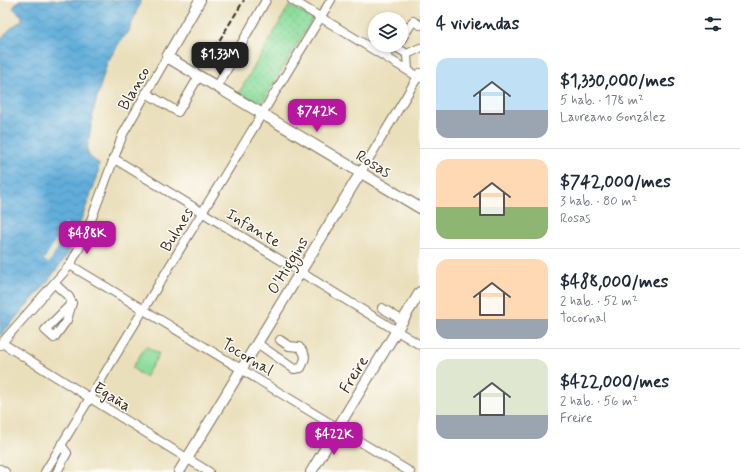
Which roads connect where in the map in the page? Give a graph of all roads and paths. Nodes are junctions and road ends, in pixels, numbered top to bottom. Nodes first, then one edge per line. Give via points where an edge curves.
1 (200, 0) edge
2 (266, 0) edge
3 (292, 0) edge
4 (331, 0) edge
5 (320, 17) junction
6 (420, 25) edge
7 (408, 29) edge
8 (420, 48) edge
9 (388, 52) edge
10 (404, 52) edge
11 (406, 54) junction
12 (383, 55) junction
13 (167, 57) junction
14 (408, 70) junction
15 (419, 75) edge
16 (199, 76) junction
17 (217, 86) junction
18 (146, 93) junction
19 (262, 113) junction
20 (114, 158) junction
21 (361, 172) junction
22 (420, 208) edge
23 (202, 212) junction
24 (70, 266) junction
25 (300, 272) junction
26 (55, 284) junction
27 (420, 292) edge
28 (72, 303) dead end
29 (382, 308) dead end
30 (144, 309) junction
31 (403, 321) junction
32 (397, 331) junction
33 (280, 340) dead end
34 (257, 343) junction
35 (1, 344) edge
36 (420, 345) edge
37 (242, 369) junction
38 (90, 398) junction
39 (338, 428) junction
40 (61, 445) junction
41 (187, 458) junction
42 (0, 469) edge
43 (5, 472) edge
44 (45, 472) edge
45 (57, 472) edge
46 (179, 472) edge
47 (209, 472) edge
48 (311, 472) edge
49 (410, 472) edge

1 - 13 main road
2 - 17 street
3 - 5 street
4 - 5 street, Bulnes
5 - 12 street
5 - 19 street, Bulnes
6 - 7 street via 413,21
8 - 11 street
9 - 12 street
10 - 11 street
11 - 14 street
12 - 14 street
13 - 16 main road, Rosas
13 - 18 street, Blanco
14 - 15 street
15 - 21 street, O'Higgins
16 - 17 main road, Rosas
16 - 18 street via 178,112
17 - 19 main road, Rosas
18 - 20 street, Blanco via 123,134
19 - 21 main road, Rosas
19 - 23 street, Bulnes
20 - 23 street, Infante
20 - 24 street, Blanco via 84,239
21 - 22 main road, Rosas
21 - 25 main road, O'Higgins
23 - 25 street, Infante
23 - 30 street, Bulnes
24 - 26 street, Blanco
24 - 30 street, Tocornal
25 - 32 street, Infante
25 - 34 main road, O'Higgins
26 - 28 street
26 - 35 street, Blanco
27 - 31 main road, Freire
29 - 31 street
30 - 37 street, Tocornal
30 - 38 street, Bulnes
31 - 32 main road, Freire
32 - 36 street, Infante
32 - 39 main road, Freire
33 - 34 street via 289,346 299,347 305,354 306,358 299,369 294,369
34 - 37 main road, O'Higgins
35 - 38 street, Egaña
37 - 39 street, Tocornal
37 - 41 main road, O'Higgins
38 - 40 street, Bulnes
38 - 41 street, Egaña
39 - 48 main road, Freire
39 - 49 street, Tocornal
40 - 44 street, Bulnes
40 - 45 street via 67,453
41 - 46 main road, O'Higgins
41 - 47 street, Egaña
42 - 43 street

